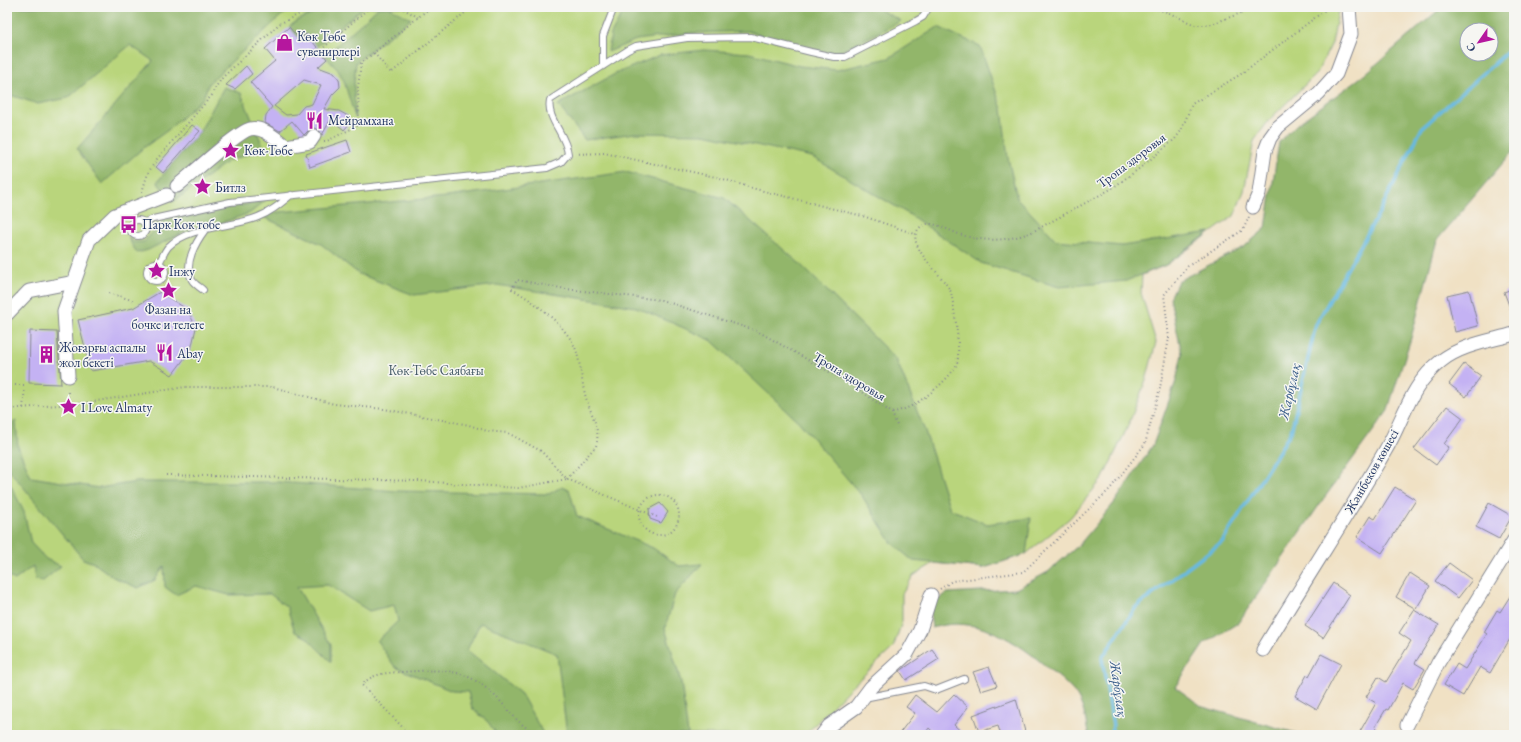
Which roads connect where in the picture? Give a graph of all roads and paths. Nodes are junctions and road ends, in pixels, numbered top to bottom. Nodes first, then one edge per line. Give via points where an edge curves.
1 (314, 7) edge
2 (370, 7) edge
3 (400, 7) edge
4 (431, 7) edge
5 (472, 7) edge
6 (615, 7) edge
7 (929, 7) edge
8 (971, 7) edge
9 (978, 7) edge
10 (1150, 7) edge
11 (1257, 7) edge
12 (1329, 7) edge
13 (1349, 7) edge
14 (418, 17) junction
15 (321, 50) dead end
16 (374, 53) junction
17 (603, 66) junction
18 (312, 139) joint
19 (568, 154) junction
20 (177, 186) dead end
21 (167, 195) dead end
22 (291, 195) junction
23 (139, 205) junction
24 (1253, 207) joint
25 (144, 223) dead end
26 (206, 229) junction
27 (915, 234) junction
28 (158, 263) dead end
29 (74, 282) junction
30 (203, 290) dead end
31 (109, 293) dead end
32 (135, 301) dead end
33 (7, 314) edge
34 (1514, 334) edge
35 (68, 376) joint
36 (7, 385) edge
37 (68, 405) junction
38 (23, 408) junction
39 (7, 409) edge
40 (892, 413) junction
41 (898, 428) dead end
42 (166, 475) dead end
43 (567, 479) junction
44 (640, 511) junction
45 (657, 518) dead end
46 (1514, 540) edge
47 (931, 595) joint
48 (1263, 650) dead end
49 (964, 679) dead end
50 (863, 698) junction
51 (1407, 725) dead end
52 (825, 731) edge
53 (410, 735) edge
54 (539, 735) edge

1 - 23 path via 280,24 223,77 212,96 154,163 148,173
2 - 15 path
3 - 14 path
4 - 14 path
5 - 16 path via 391,73
6 - 17 lane via 603,36
7 - 17 lane via 923,17 845,57 834,57 751,37 708,37 636,46
8 - 9 path
10 - 11 path via 1195,25 1209,25
12 - 27 path, Тропа здоровья via 1241,74 1192,104 1175,139 1140,168 1111,189 1041,228 1024,236 1002,240 963,235 928,224 922,226
13 - 24 street via 1351,34 1336,74 1319,93 1278,127 1270,138 1265,151 1260,193
14 - 16 path
16 - 18 path via 361,63 358,87 359,125 327,141
17 - 19 lane via 550,100 548,109 567,144
18 - 20 street via 286,146 263,130 250,129 232,140
19 - 22 lane via 561,162 542,169
19 - 27 path via 604,153 720,178 866,217
21 - 23 street
22 - 25 lane via 230,202
22 - 26 lane via 276,208 257,218
23 - 29 street via 115,215 89,240
24 - 47 path via 1243,230 1188,266 1164,295 1169,338 1160,388 1145,444 1110,490 1023,572 952,581
26 - 28 lane via 177,240
26 - 30 lane via 197,240 190,258 189,273 192,281
27 - 40 path, Тропа здоровья via 923,256 951,292 957,365 946,379 926,396 908,408
29 - 33 street via 29,291
29 - 35 street via 64,311
31 - 32 path
34 - 48 street, Жәнібеков көшесі via 1456,351 1426,374 1413,392 1379,461
35 - 37 path
36 - 38 path via 25,385
37 - 38 path
37 - 43 path via 185,387 273,387 334,404 384,409 469,425 487,431 508,433 541,450
38 - 39 path
40 - 41 path
40 - 43 path, Тропа здоровья via 854,386 757,332 661,300 566,289 517,280 512,288 532,300 571,340 597,426 596,446
42 - 43 path via 419,481 518,488
43 - 44 path
44 - 44 path via 639,518 646,530 659,536 673,531 680,518 677,505 666,496 647,499
44 - 45 path
46 - 51 street via 1438,663
47 - 50 street via 920,630 907,654 871,687
49 - 50 lane via 936,690 924,686
50 - 52 street via 856,707
53 - 54 path via 362,686 366,680 379,674 441,670 468,676 488,689 526,729

